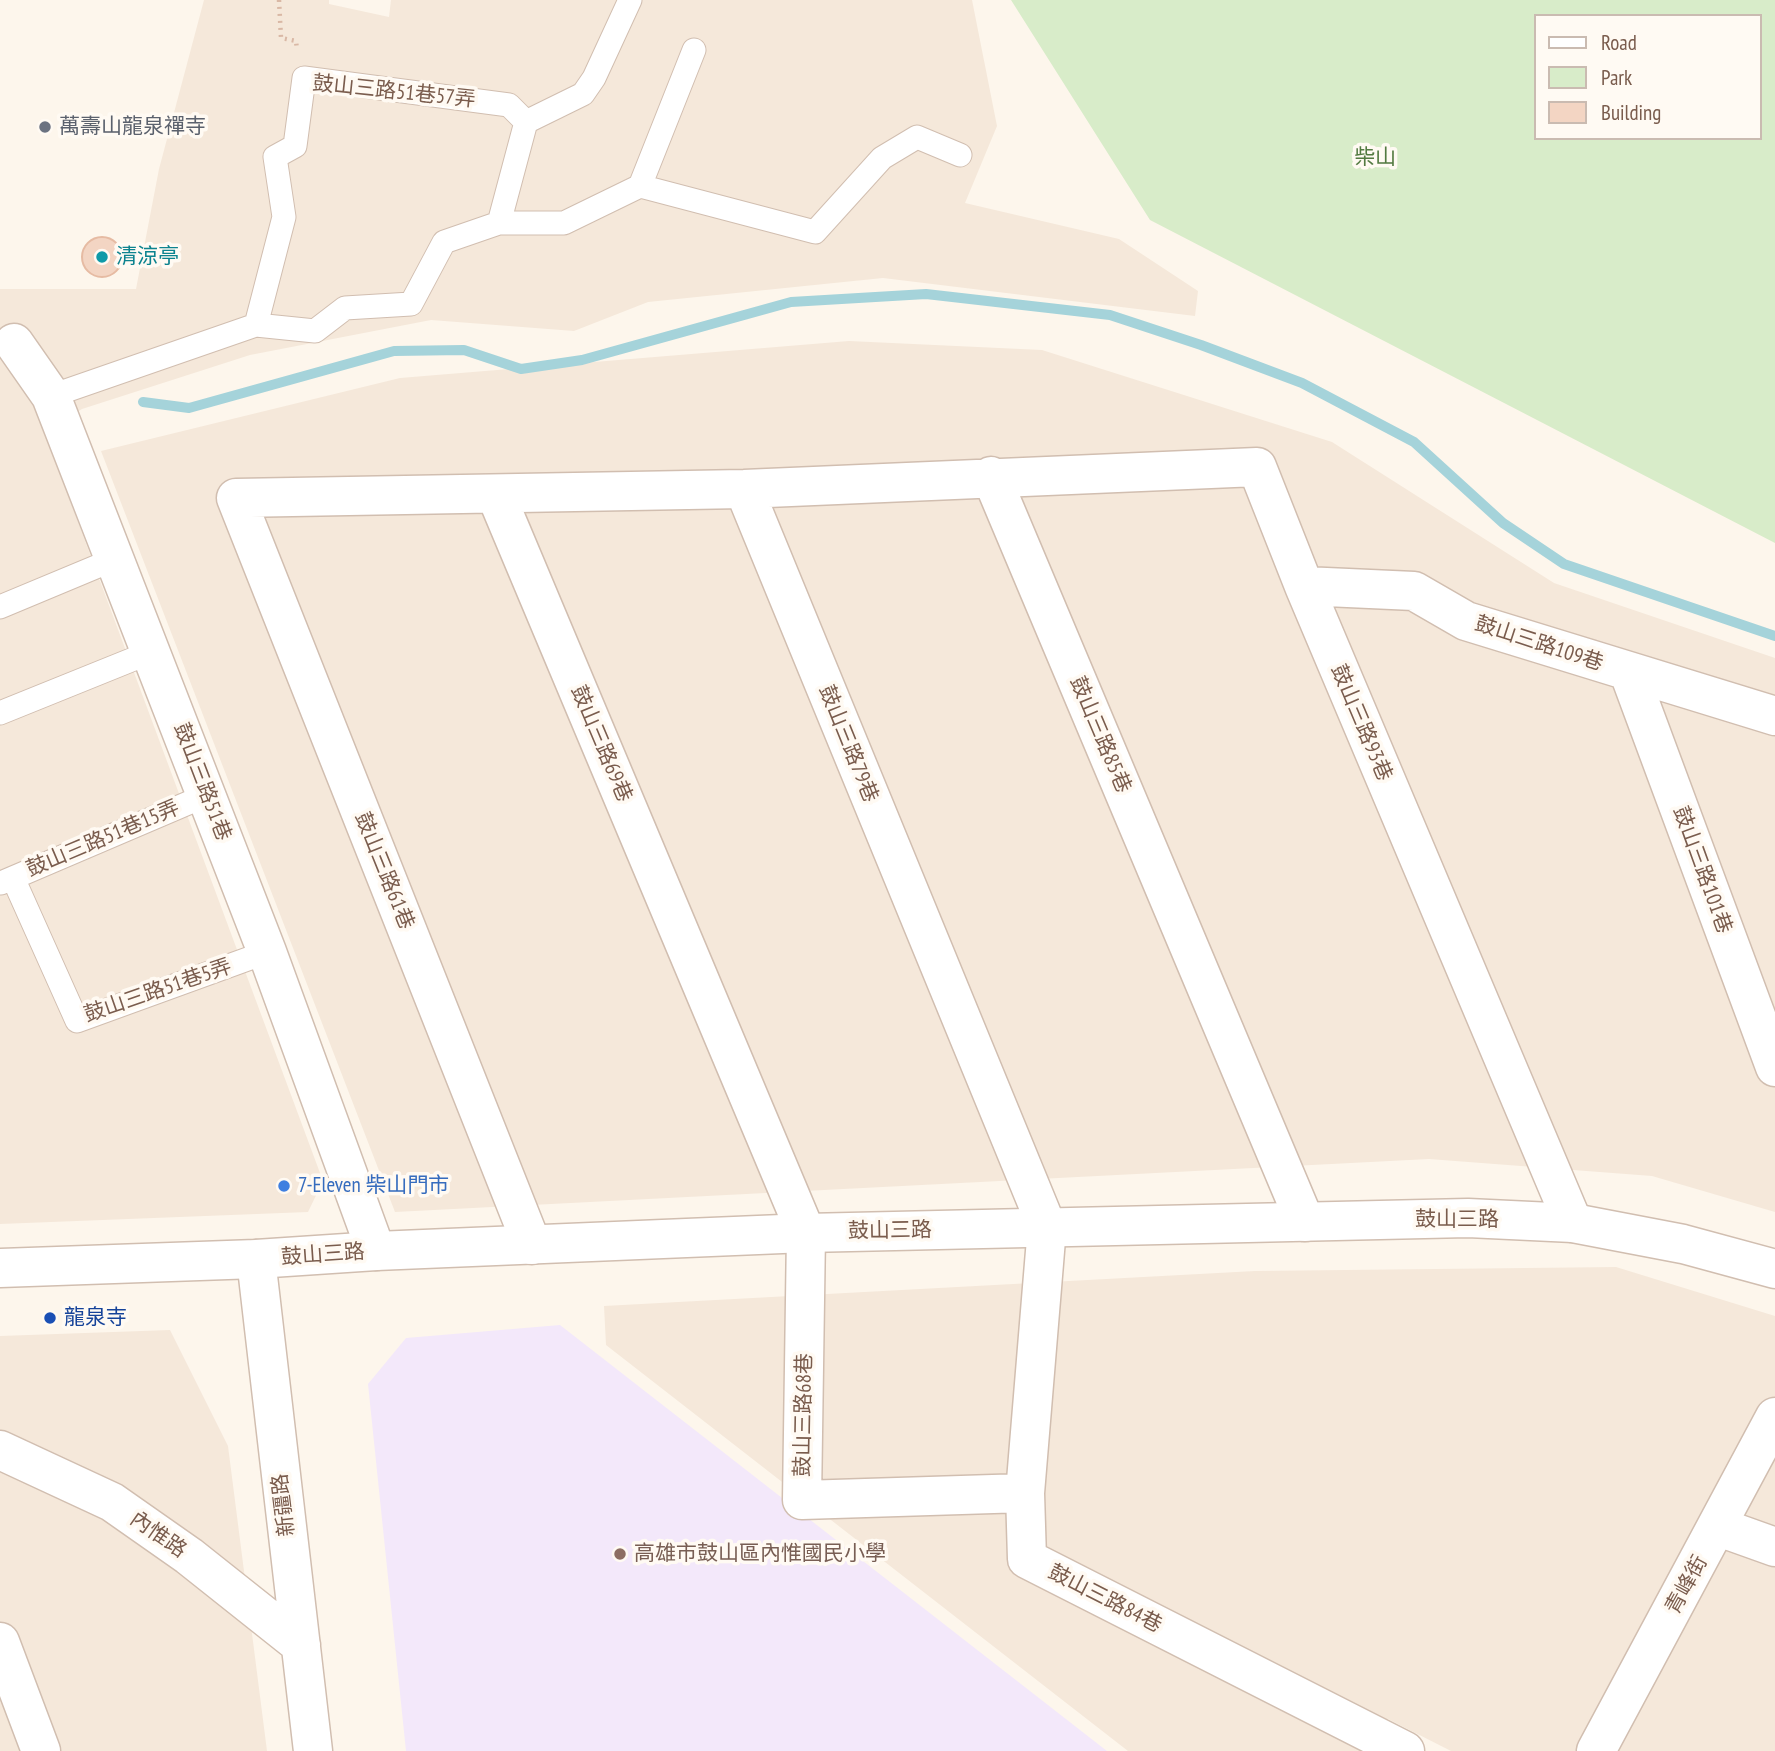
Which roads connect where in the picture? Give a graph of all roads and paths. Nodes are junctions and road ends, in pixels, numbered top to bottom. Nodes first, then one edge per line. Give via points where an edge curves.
1 (279, 0) edge
2 (630, 0) edge
3 (694, 50) dead end
4 (304, 78) junction
5 (526, 122) junction
6 (960, 155) dead end
7 (640, 186) junction
8 (499, 223) junction
9 (256, 325) junction
10 (7, 334) edge
11 (51, 396) junction
12 (990, 476) junction
13 (744, 489) junction
14 (496, 495) junction
15 (115, 559) junction
16 (1304, 586) junction
17 (0, 607) edge
18 (151, 652) junction
19 (1629, 673) junction
20 (0, 713) edge
21 (1775, 716) edge
22 (207, 795) junction
23 (6, 881) edge
24 (267, 952) junction
25 (1775, 1067) edge
26 (1305, 1222) junction
27 (1573, 1223) junction
28 (1047, 1227) junction
29 (806, 1233) junction
30 (532, 1245) junction
31 (376, 1251) junction
32 (256, 1259) junction
33 (0, 1268) edge
34 (1775, 1269) edge
35 (1775, 1418) edge
36 (0, 1450) edge
37 (1025, 1493) junction
38 (1718, 1527) junction
39 (1775, 1547) edge
40 (0, 1642) edge
41 (301, 1646) junction
42 (41, 1751) edge
43 (313, 1751) edge
44 (1405, 1751) edge
45 (1596, 1751) edge

1 - 4 path via 281,38 296,41
2 - 5 lane via 583,94
3 - 7 lane
4 - 5 lane, 鼓山三路51巷57弄 via 509,105
4 - 9 lane, 鼓山三路51巷57弄 via 295,146 275,157 284,217
5 - 8 lane
6 - 7 lane via 917,137 882,158 815,232
7 - 8 lane via 564,223
8 - 9 lane via 444,242 411,304 345,308 315,331
9 - 11 lane
10 - 11 street, 鼓山三路51巷
11 - 15 street, 鼓山三路51巷
12 - 13 street
12 - 16 street, 鼓山三路93巷 via 1257,467
12 - 26 street, 鼓山三路85巷
13 - 14 street
13 - 28 street, 鼓山三路79巷
14 - 29 street, 鼓山三路69巷
14 - 30 street, 鼓山三路61巷 via 236,498
15 - 17 lane
15 - 18 street, 鼓山三路51巷
16 - 19 street, 鼓山三路109巷 via 1414,591 1466,621
16 - 27 street, 鼓山三路93巷
18 - 20 lane
18 - 22 street, 鼓山三路51巷
19 - 21 street, 鼓山三路109巷
19 - 25 street, 鼓山三路101巷
22 - 23 lane, 鼓山三路51巷15弄
22 - 24 street, 鼓山三路51巷
23 - 24 lane, 鼓山三路51巷5弄 via 77,1021
24 - 31 street, 鼓山三路51巷
26 - 27 street, 鼓山三路 via 1468,1218
26 - 28 street, 鼓山三路
27 - 34 street, 鼓山三路 via 1683,1244
28 - 29 street, 鼓山三路
28 - 37 street, 鼓山三路84巷
29 - 30 street, 鼓山三路
29 - 37 street, 鼓山三路68巷 via 803,1500
30 - 31 street, 鼓山三路
31 - 32 street, 鼓山三路
32 - 33 street, 鼓山三路
32 - 41 street, 新疆路
35 - 38 street, 青峰街
36 - 41 street, 內惟路 via 112,1502
37 - 44 street, 鼓山三路84巷 via 1027,1559
38 - 39 street
38 - 45 street, 青峰街
40 - 42 street
41 - 43 street, 新疆路

